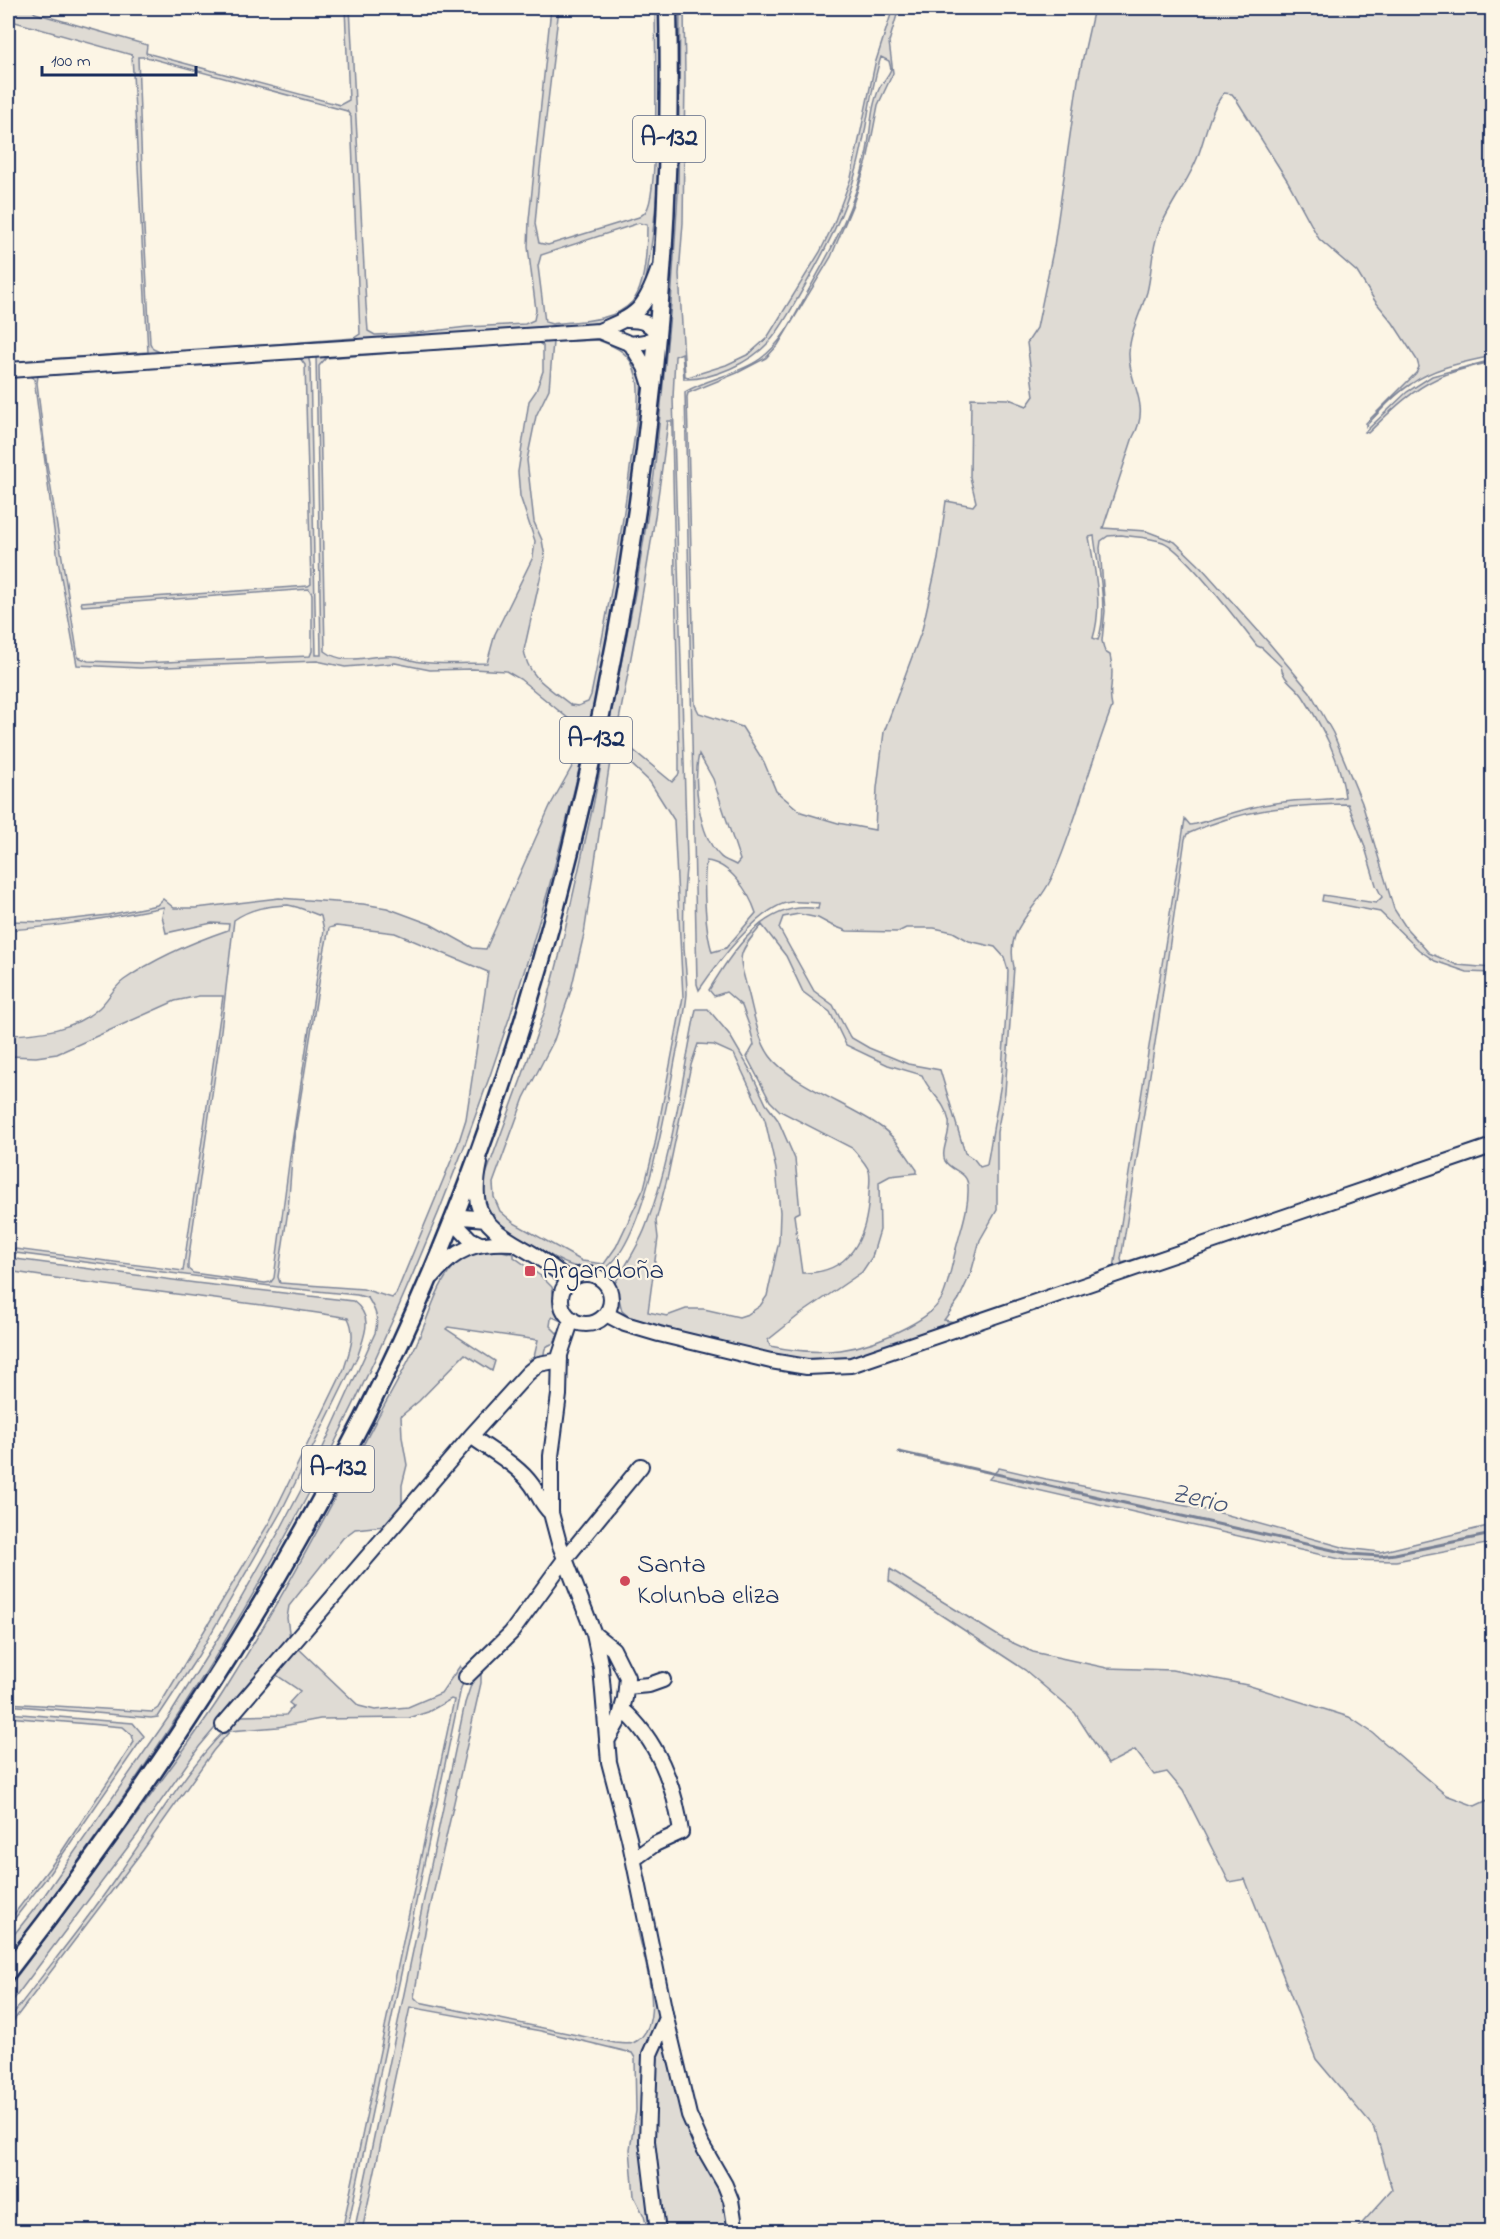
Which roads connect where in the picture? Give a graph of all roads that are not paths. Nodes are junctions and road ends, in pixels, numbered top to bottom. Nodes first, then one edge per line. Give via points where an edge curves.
1 (668, 8) edge
2 (664, 255) junction
3 (627, 320) junction
4 (599, 331) junction
5 (658, 336) junction
6 (632, 344) junction
7 (8, 370) edge
8 (653, 392) junction
9 (486, 1133) junction
10 (1492, 1146) edge
11 (486, 1219) junction
12 (452, 1220) junction
13 (512, 1243) junction
14 (480, 1244) junction
15 (569, 1281) junction
16 (424, 1288) junction
17 (606, 1314) junction
18 (572, 1319) junction
19 (560, 1360) junction
20 (471, 1436) junction
21 (641, 1466) dead end
22 (551, 1513) junction
23 (565, 1559) junction
24 (594, 1634) junction
25 (466, 1677) dead end
26 (663, 1680) dead end
27 (626, 1687) junction
28 (622, 1709) junction
29 (223, 1725) dead end
30 (606, 1742) junction
31 (634, 1859) junction
32 (8, 1971) edge
33 (666, 2018) junction
34 (658, 2232) edge
35 (736, 2232) edge

1 - 2 main road, A-132 via 669,162
2 - 3 street via 643,304
2 - 5 main road, A-132
3 - 4 street
3 - 5 street via 646,322
4 - 6 street
4 - 7 street
5 - 6 street
5 - 8 main road, A-132
6 - 8 street
8 - 9 main road, A-132 via 636,529 587,781 531,999
9 - 11 street via 476,1188 478,1207
9 - 12 main road, A-132
10 - 17 street via 851,1365 788,1365 659,1334
11 - 12 street
11 - 13 street
12 - 14 street via 459,1230
12 - 16 main road, A-132
13 - 14 street
13 - 15 street
14 - 16 street via 463,1249 445,1262
15 - 17 street via 591,1274 604,1282 611,1298
15 - 18 street via 562,1304
16 - 32 main road, A-132 via 367,1414 238,1644 88,1867
17 - 18 street via 590,1323
18 - 19 street
19 - 20 street via 539,1364
19 - 22 street via 551,1456
20 - 22 street via 518,1470
20 - 29 street
21 - 23 street
22 - 23 street
23 - 24 street
23 - 25 street via 511,1633
24 - 27 street via 613,1649 627,1677
24 - 30 street via 603,1687
26 - 27 street
27 - 28 street
28 - 30 street
28 - 31 street via 636,1721 656,1751 672,1790 681,1832
30 - 31 street
31 - 33 street
33 - 34 street via 650,2054 647,2141
33 - 35 street via 689,2115 731,2200

